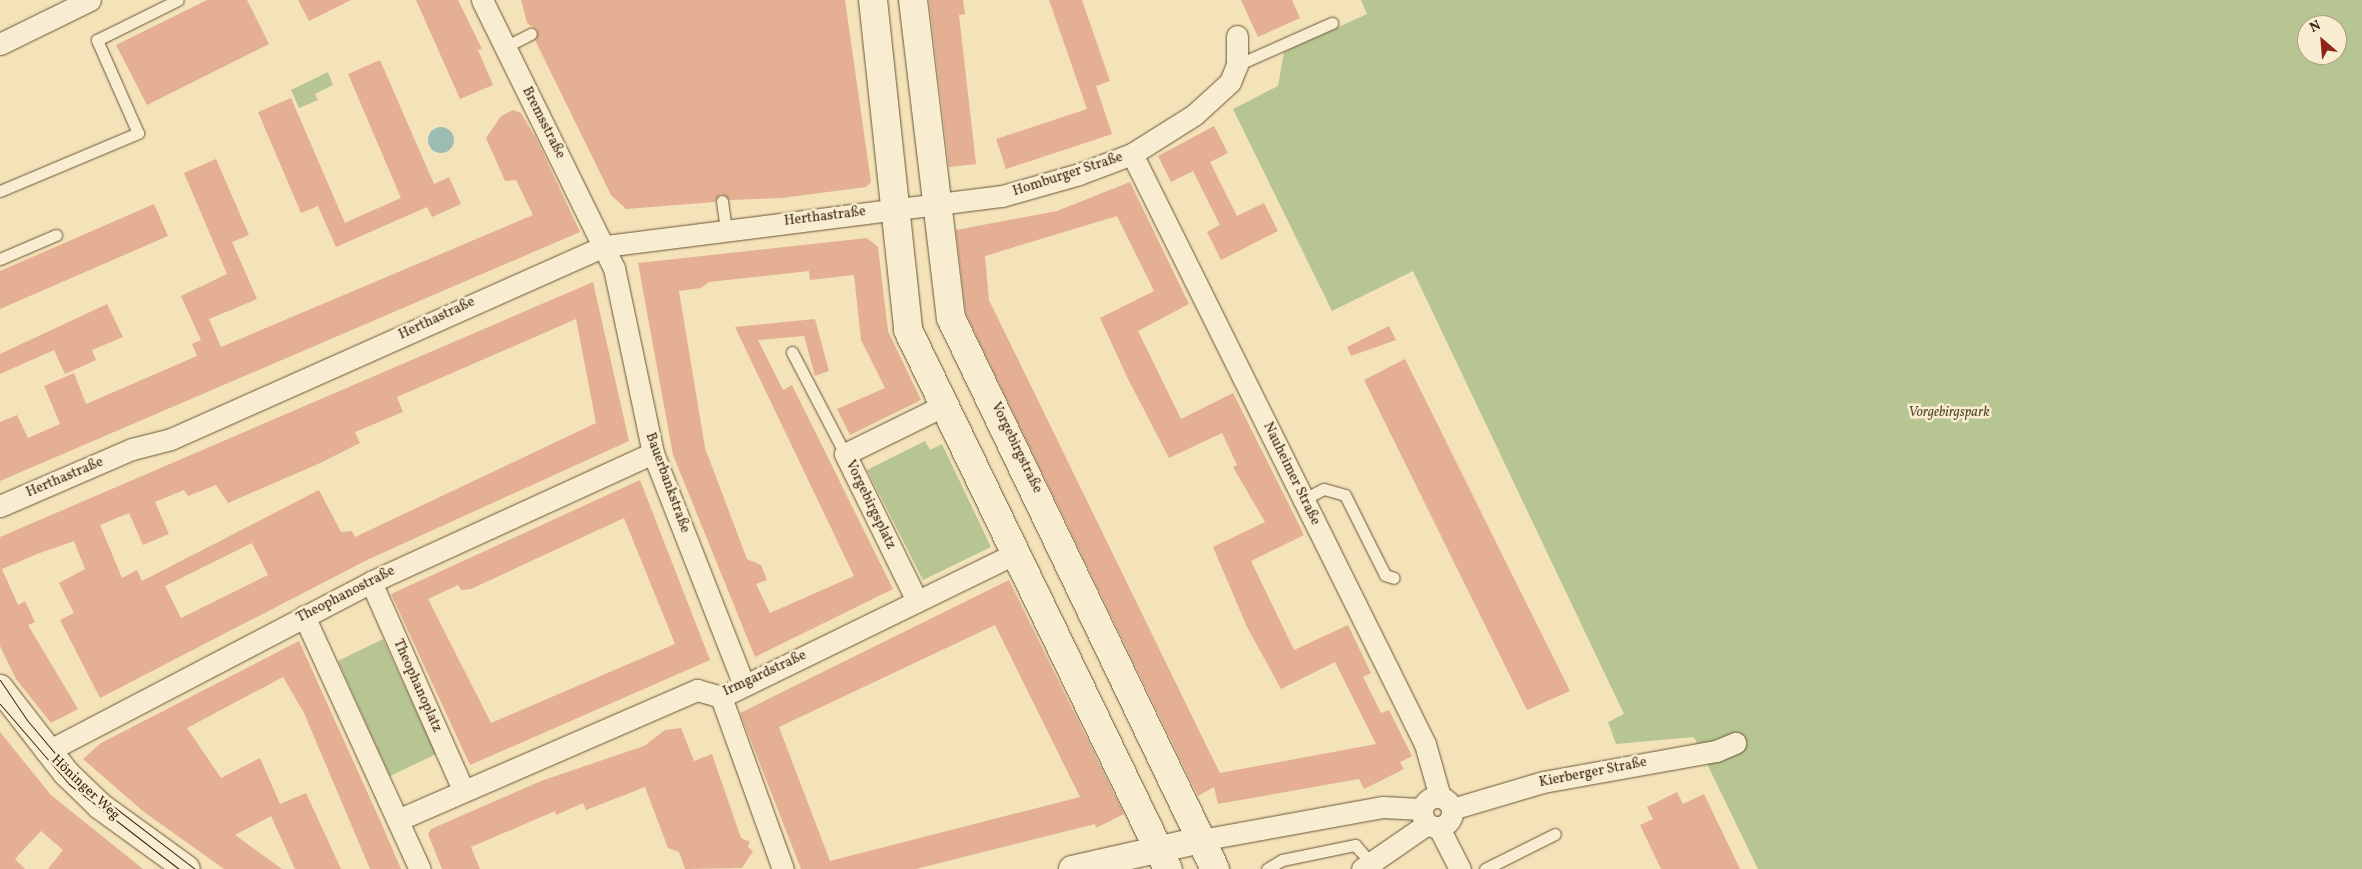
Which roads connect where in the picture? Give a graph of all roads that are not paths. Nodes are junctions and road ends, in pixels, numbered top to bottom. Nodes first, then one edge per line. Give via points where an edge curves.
1 (90, 0) edge
2 (178, 0) edge
3 (482, 0) edge
4 (873, 0) edge
5 (913, 0) edge
6 (1332, 22) dead end
7 (531, 34) dead end
8 (1237, 36) dead end
9 (0, 44) edge
10 (505, 47) junction
11 (1237, 65) junction
12 (1132, 154) junction
13 (0, 191) edge
14 (722, 201) dead end
15 (935, 206) junction
16 (896, 209) junction
17 (726, 229) junction
18 (56, 235) dead end
19 (605, 246) junction
20 (0, 259) edge
21 (792, 352) dead end
22 (943, 406) junction
23 (652, 453) junction
24 (844, 454) junction
25 (1304, 499) junction
26 (0, 506) edge
27 (1016, 553) junction
28 (1394, 578) dead end
29 (371, 582) junction
30 (917, 601) junction
31 (304, 616) junction
32 (744, 685) junction
33 (0, 688) edge
34 (721, 697) junction
35 (1734, 743) dead end
36 (46, 752) junction
37 (463, 790) junction
38 (1446, 803) junction
39 (400, 819) junction
40 (1429, 820) junction
41 (1555, 834) dead end
42 (1201, 840) junction
43 (1164, 859) edge
44 (1367, 866) edge
45 (187, 869) edge
46 (420, 869) edge
47 (783, 869) edge
48 (1072, 869) edge
49 (1215, 869) edge
50 (1267, 869) edge
51 (1460, 869) edge
52 (1485, 869) edge

1 - 9 street
2 - 13 lane via 97,40 138,133
3 - 10 street, Bremsstraße
4 - 16 main road
5 - 15 main road, Vorgebirgstraße
6 - 11 lane
7 - 10 lane
8 - 11 street, Homburger Straße
10 - 19 street, Bremsstraße
11 - 12 street, Homburger Straße via 1230,82 1194,115
12 - 15 street, Homburger Straße via 1002,196
12 - 25 street, Nauheimer Straße
14 - 17 lane
15 - 16 street, Homburger Straße
15 - 42 main road, Vorgebirgstraße via 952,318
16 - 17 street, Herthastraße
16 - 22 main road via 908,330
17 - 19 street, Herthastraße
18 - 20 lane
19 - 23 street, Bauerbankstraße via 614,268
19 - 26 street, Herthastraße via 171,439 132,449
21 - 24 lane
22 - 24 street, Vorgebirgsplatz
22 - 27 main road
23 - 29 street, Theophanostraße
23 - 32 street, Bauerbankstraße
24 - 30 street, Vorgebirgsplatz
25 - 28 lane via 1324,489 1345,495 1385,575
25 - 38 street, Nauheimer Straße via 1425,744
27 - 30 street, Irmgardstraße
27 - 43 main road
29 - 31 street, Theophanostraße
29 - 37 street, Theophanoplatz
30 - 32 street, Irmgardstraße
31 - 36 street, Theophanostraße
31 - 39 street
32 - 34 street, Irmgardstraße
33 - 36 street, Höninger Weg
34 - 37 street, Irmgardstraße via 697,690
34 - 47 street
35 - 38 street, Kierberger Straße via 1716,751
36 - 45 street, Höninger Weg via 100,806
37 - 39 street, Irmgardstraße
38 - 40 street, Kierberger Straße via 1428,799
38 - 40 street, Kierberger Straße via 1450,821
39 - 46 street
40 - 42 street via 1383,807
40 - 44 street, Kierberger Straße
40 - 51 street
41 - 52 lane
42 - 43 street
42 - 49 main road, Vorgebirgstraße
43 - 48 street
44 - 50 lane via 1355,845 1282,860

